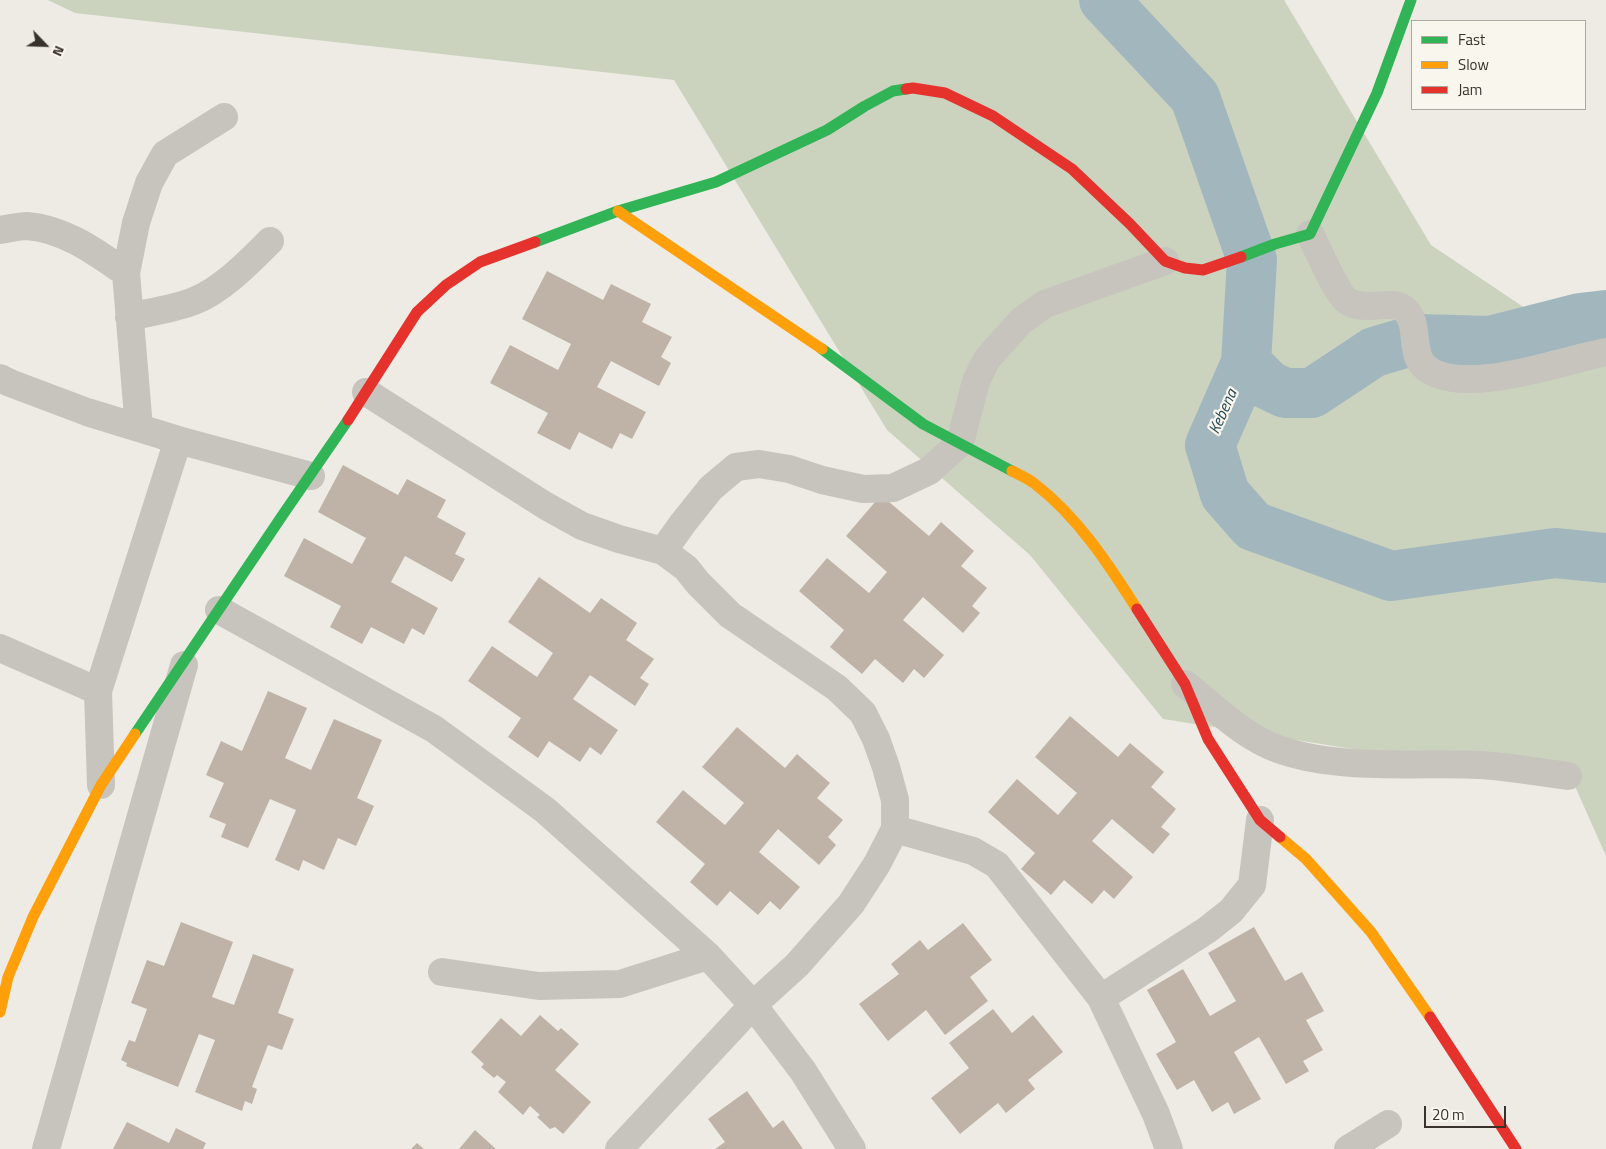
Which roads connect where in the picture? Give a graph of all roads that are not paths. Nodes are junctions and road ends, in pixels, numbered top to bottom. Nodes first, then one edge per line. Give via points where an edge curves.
1 (1411, 0) edge
2 (224, 117) dead end
3 (618, 211) junction
4 (0, 230) edge
5 (1310, 234) junction
6 (270, 240) dead end
7 (1165, 261) junction
8 (126, 273) junction
9 (129, 317) junction
10 (1606, 352) edge
11 (3, 383) edge
12 (366, 392) junction
13 (139, 428) junction
14 (178, 440) junction
15 (960, 442) junction
16 (311, 476) junction
17 (663, 552) junction
18 (218, 610) junction
19 (0, 648) edge
20 (186, 659) junction
21 (1186, 684) junction
22 (98, 691) junction
23 (1568, 776) dead end
24 (101, 786) junction
25 (1260, 820) junction
26 (896, 828) junction
27 (708, 956) junction
28 (442, 972) dead end
29 (4, 975) edge
30 (1101, 998) junction
31 (754, 1005) junction
32 (0, 1012) edge
33 (1388, 1124) dead end
34 (46, 1149) edge
35 (619, 1149) edge
36 (852, 1149) edge
37 (1170, 1149) edge
38 (1348, 1149) edge
39 (1516, 1149) edge

1 - 5 street via 1377,93
2 - 8 street via 166,154 149,183 136,223
3 - 7 street via 716,182 827,130 893,91 913,88 945,93 993,116 1072,169
3 - 12 street via 480,262 446,285 417,312
3 - 15 street via 831,355 922,424
4 - 8 street via 26,226 59,233 92,249
5 - 7 street via 1203,270
5 - 10 street via 1346,300 1358,306 1388,304 1406,310 1412,321 1417,354 1422,365 1430,371 1461,380 1538,370
6 - 9 street via 209,293 193,301
7 - 15 street via 1045,304 1021,321 987,359 976,381
8 - 9 street
9 - 13 street
11 - 13 street
12 - 16 street
12 - 17 street via 582,526
13 - 14 street
14 - 16 street
14 - 22 street
15 - 17 street via 929,471 893,488 863,489 759,464 736,467 711,488
15 - 21 street via 1035,484 1068,515 1108,565
16 - 18 street
17 - 26 street via 686,568 730,615 837,688 862,713 886,767 895,800
18 - 20 street
18 - 27 street via 434,729 545,810
19 - 22 street
20 - 24 street
20 - 34 street
21 - 23 street via 1250,735 1277,749 1310,757 1369,763 1482,765
21 - 25 street via 1208,739
22 - 24 street
24 - 29 street
25 - 30 street via 1252,885 1231,910 1207,930
25 - 39 street via 1306,859 1371,932
26 - 30 street via 973,851 997,865
26 - 31 street via 878,864 851,904 797,965
27 - 28 street via 620,984 539,986
27 - 31 street
29 - 32 street
30 - 37 street
31 - 35 street
31 - 36 street via 803,1071
33 - 38 street

